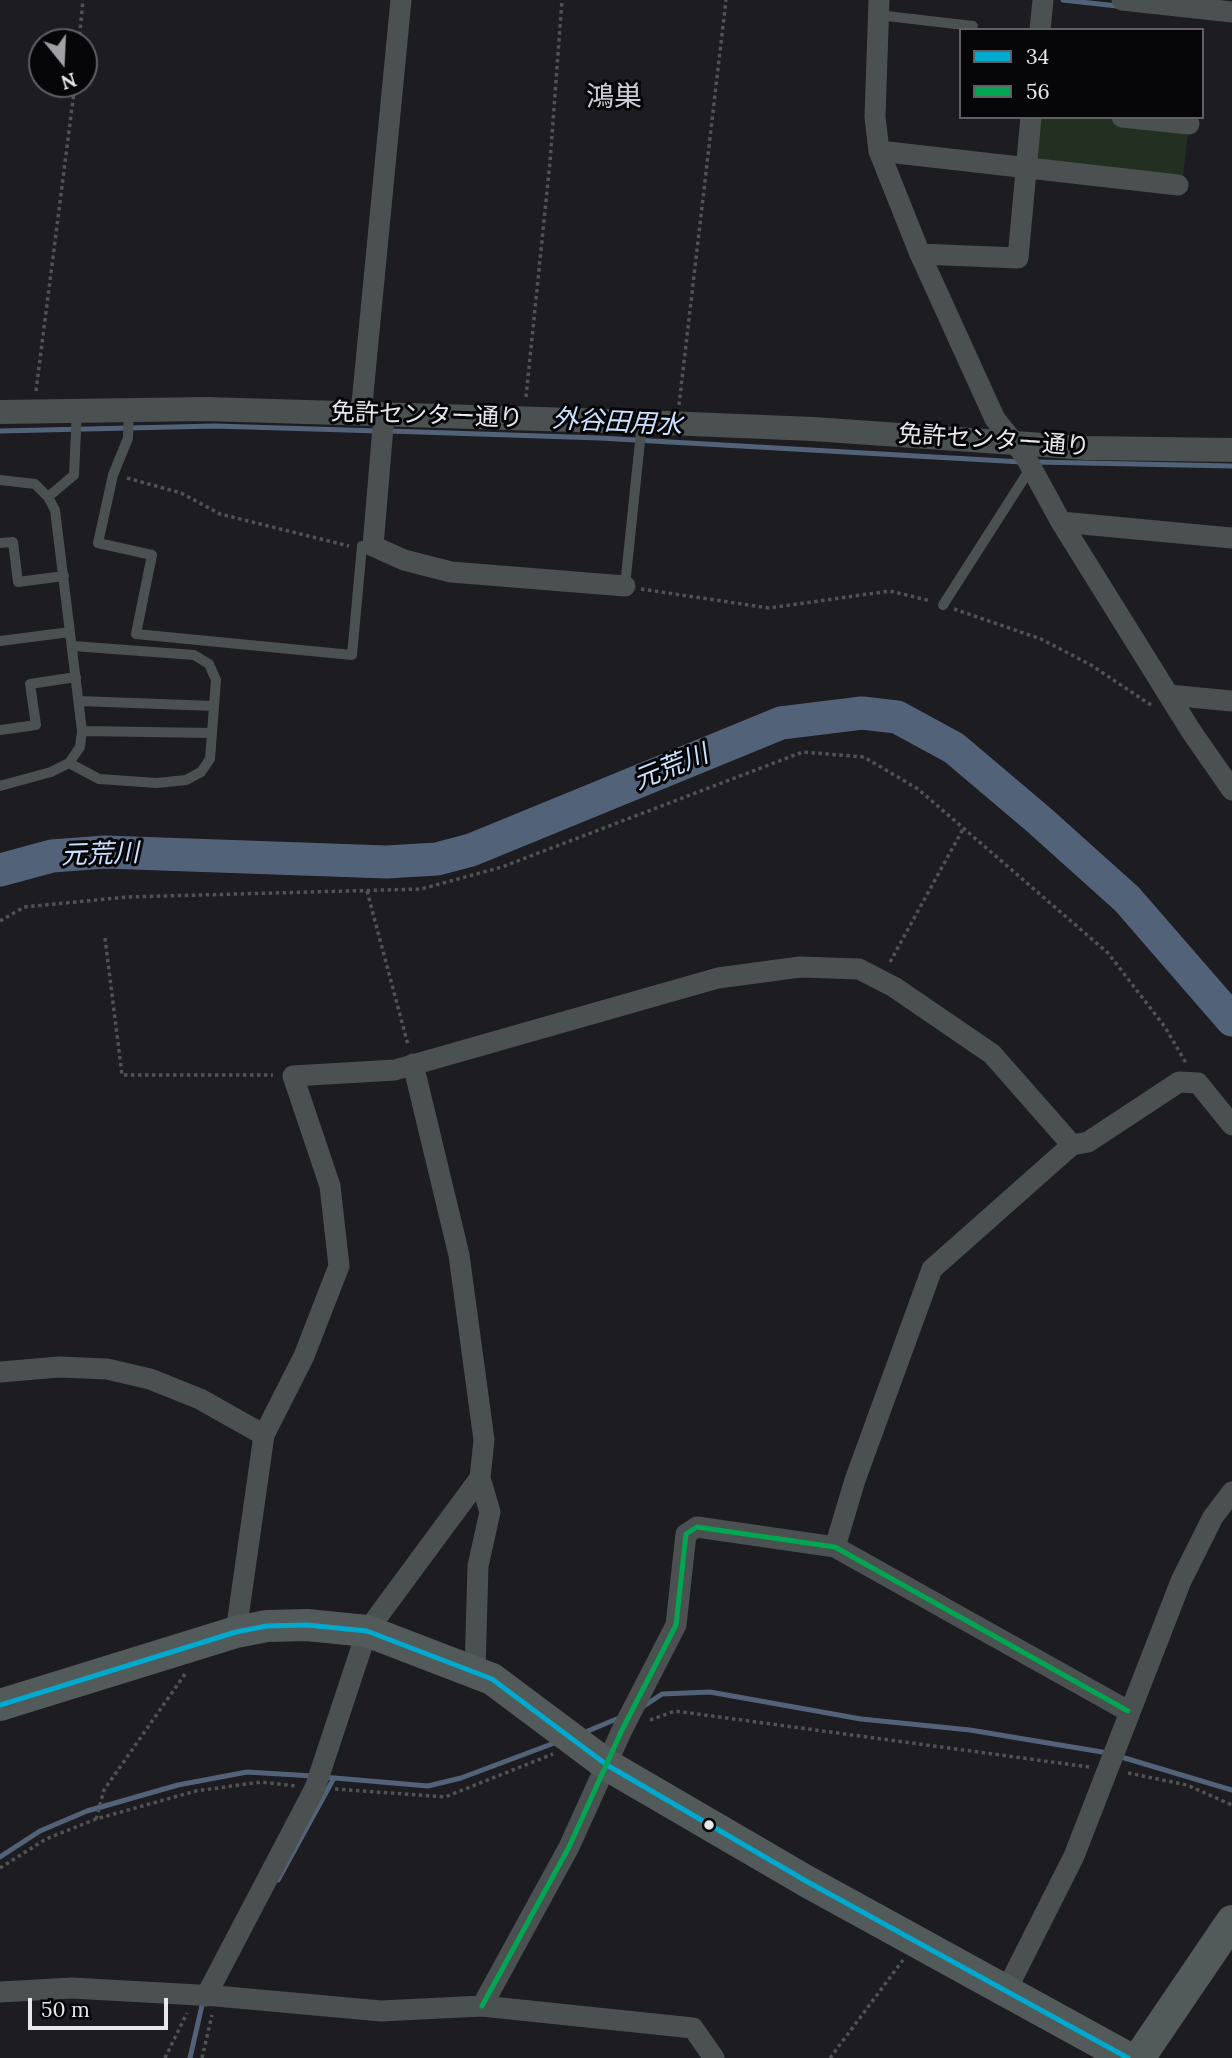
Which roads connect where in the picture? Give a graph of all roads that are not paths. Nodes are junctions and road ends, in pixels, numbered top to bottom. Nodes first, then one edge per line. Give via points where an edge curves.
1 (401, 0) edge
2 (1043, 0) edge
3 (1122, 0) edge
4 (879, 8) edge
5 (1232, 12) edge
6 (973, 26) dead end
7 (1040, 28) edge
8 (1031, 119) edge
9 (1141, 119) edge
10 (1189, 124) dead end
11 (879, 151) junction
12 (1027, 167) junction
13 (1178, 185) dead end
14 (920, 254) junction
15 (77, 409) junction
16 (129, 410) junction
17 (0, 412) edge
18 (373, 414) junction
19 (642, 422) junction
20 (1013, 444) junction
21 (1232, 450) edge
22 (1030, 470) junction
23 (0, 480) edge
24 (48, 497) junction
25 (1061, 522) junction
26 (1232, 538) edge
27 (0, 543) edge
28 (368, 546) junction
29 (64, 576) junction
30 (625, 586) joint
31 (943, 605) road end
32 (71, 632) junction
33 (0, 641) edge
34 (73, 646) junction
35 (76, 677) junction
36 (79, 701) junction
37 (1232, 701) edge
38 (1164, 702) junction
39 (214, 706) junction
40 (0, 730) edge
41 (82, 731) junction
42 (212, 733) junction
43 (69, 763) junction
44 (0, 786) edge
45 (1232, 790) edge
46 (413, 1064) junction
47 (1232, 1125) edge
48 (1072, 1146) junction
49 (0, 1372) edge
50 (264, 1435) junction
51 (480, 1478) junction
52 (1232, 1492) edge
53 (835, 1547) junction
54 (368, 1631) junction
55 (236, 1632) junction
56 (474, 1671) junction
57 (0, 1705) edge
58 (1129, 1711) junction
59 (607, 1765) junction
60 (1232, 1921) edge
61 (1006, 1991) junction
62 (0, 1992) edge
63 (206, 1996) junction
64 (482, 2006) junction
65 (714, 2058) edge
66 (1128, 2058) edge
67 (1139, 2058) edge

1 - 18 street
2 - 7 street
3 - 5 street
4 - 6 lane
4 - 11 street via 875,117
8 - 12 street
9 - 10 street
11 - 12 street
11 - 14 street
12 - 13 street
12 - 14 street via 1018,258
14 - 20 street via 995,419
15 - 16 street, 免許センター通り
15 - 17 street, 免許センター通り
15 - 24 lane via 74,475
16 - 18 street, 免許センター通り
16 - 28 lane via 128,438 113,475 99,543 152,555 136,634 352,655
18 - 19 street, 免許センター通り
18 - 28 street
19 - 20 street, 免許センター通り
19 - 30 lane
20 - 21 street, 免許センター通り
20 - 22 street
22 - 25 street
22 - 31 lane
23 - 24 lane via 35,484
24 - 29 lane via 55,510
25 - 26 street
25 - 38 street
27 - 29 lane via 13,541 18,582
28 - 30 street via 451,572
29 - 32 lane
32 - 33 lane
32 - 34 lane
34 - 35 lane
34 - 39 lane via 194,655 209,664 216,680
35 - 36 lane
35 - 40 lane via 30,684 36,724
36 - 39 lane
36 - 41 lane
37 - 38 street
38 - 45 street
39 - 42 lane
41 - 42 lane
41 - 43 lane via 80,747
42 - 43 lane via 210,760 186,780 99,779
43 - 44 lane
46 - 48 street via 718,978 800,967 859,970 992,1054
46 - 50 street via 395,1070 293,1076 330,1186 339,1266 304,1356
46 - 51 street via 459,1255 484,1440
47 - 48 street via 1198,1083 1179,1082 1088,1143
48 - 53 street via 932,1269 855,1479
49 - 50 street via 59,1367 107,1369 150,1378 200,1399
50 - 55 street
51 - 54 street
51 - 56 street via 490,1512 478,1566
52 - 58 street via 1213,1517 1181,1581
53 - 58 street
53 - 59 street via 697,1527 686,1534 676,1625
54 - 55 main road via 307,1625
54 - 56 main road
54 - 63 street via 315,1788
55 - 57 main road
56 - 59 main road via 492,1679
58 - 61 street via 1074,1856
59 - 61 main road
59 - 64 street via 569,1847
60 - 67 main road
61 - 66 main road
62 - 63 street via 72,1988
63 - 64 street via 382,2011
64 - 65 street via 693,2028

